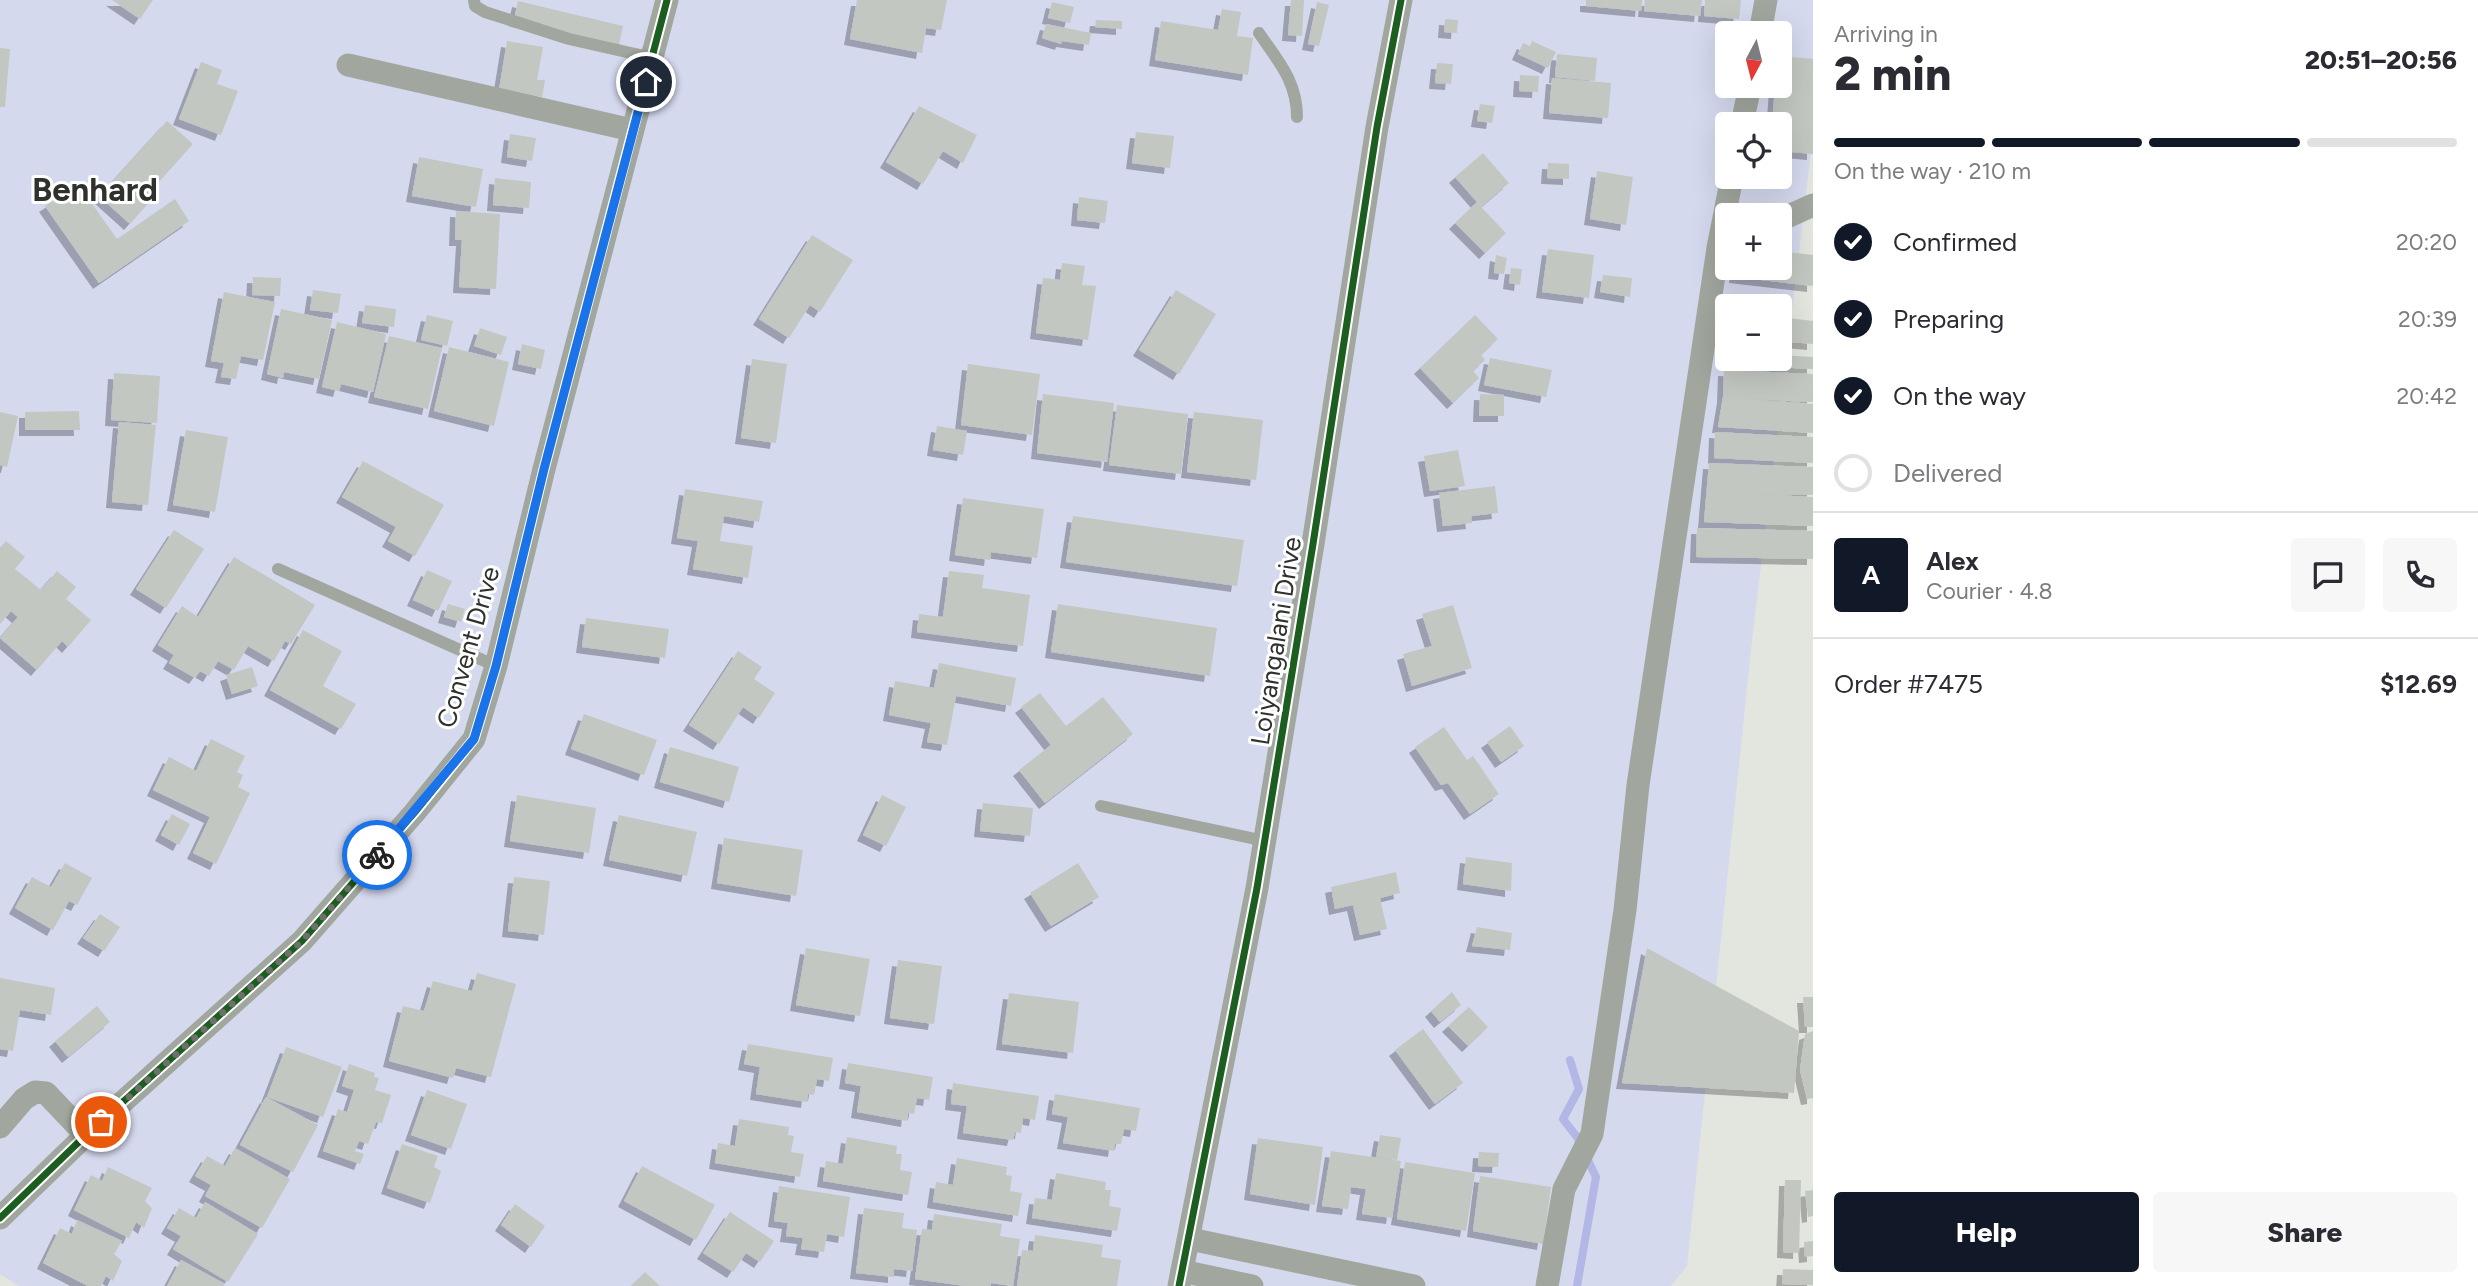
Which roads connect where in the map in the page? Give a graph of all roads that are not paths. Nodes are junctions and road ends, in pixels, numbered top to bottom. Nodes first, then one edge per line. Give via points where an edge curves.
1 (474, 0) edge
2 (667, 0) edge
3 (1401, 0) edge
4 (1766, 0) edge
5 (1762, 21) edge
6 (1259, 33) dead end
7 (653, 58) junction
8 (348, 65) dead end
9 (1297, 117) dead end
10 (632, 130) junction
11 (1813, 205) edge
12 (1792, 215) edge
13 (1718, 280) edge
14 (278, 569) dead end
15 (496, 666) junction
16 (1101, 806) dead end
17 (1265, 841) junction
18 (0, 1127) edge
19 (86, 1135) junction
20 (0, 1218) edge
21 (1189, 1240) junction
22 (1180, 1278) edge
23 (1252, 1286) edge
24 (1414, 1286) edge
25 (1547, 1286) edge

1 - 7 lane via 485,12 569,39
2 - 7 street, Convent Drive
3 - 17 street, Loiyangalani Drive
4 - 5 street
6 - 9 lane via 1297,97
7 - 10 street, Convent Drive
8 - 10 street
10 - 15 street, Convent Drive
11 - 12 street
13 - 25 street via 1638,785 1592,1134 1564,1189
14 - 15 lane
15 - 19 street, Convent Drive via 474,739 415,812 302,941
16 - 17 lane
17 - 21 street, Loiyangalani Drive
18 - 19 street via 35,1092 46,1094
19 - 20 street, Convent Drive
21 - 22 street, Loiyangalani Drive
21 - 24 street
22 - 23 street

